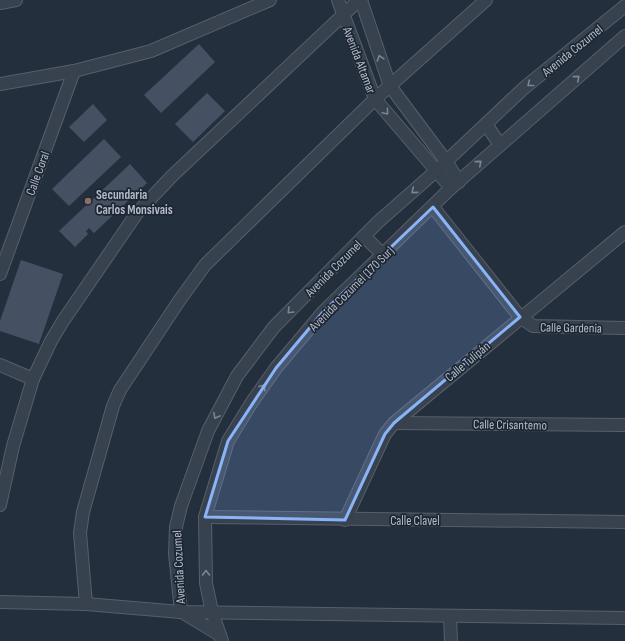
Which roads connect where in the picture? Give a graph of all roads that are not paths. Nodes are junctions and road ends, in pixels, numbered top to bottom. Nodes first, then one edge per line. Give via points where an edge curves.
1 (16, 0) edge
2 (270, 0) edge
3 (338, 0) edge
4 (360, 0) edge
5 (486, 0) edge
6 (0, 3) edge
7 (625, 6) edge
8 (342, 13) junction
9 (625, 36) edge
10 (74, 71) junction
11 (0, 84) edge
12 (390, 86) junction
13 (375, 99) junction
14 (486, 124) junction
15 (500, 146) junction
16 (446, 161) junction
17 (436, 171) junction
18 (455, 185) junction
19 (433, 206) junction
20 (625, 232) edge
21 (364, 236) junction
22 (383, 255) junction
23 (0, 274) edge
24 (520, 317) junction
25 (625, 328) edge
26 (0, 365) edge
27 (33, 379) junction
28 (394, 423) junction
29 (625, 425) edge
30 (0, 505) edge
31 (205, 517) junction
32 (345, 520) junction
33 (625, 522) edge
34 (0, 602) edge
35 (86, 604) junction
36 (181, 612) junction
37 (212, 612) junction
38 (450, 616) junction
39 (625, 618) edge
40 (221, 638) edge
41 (451, 641) edge

1 - 6 street
2 - 10 street via 151,51
3 - 8 street, Avenida Altamar
4 - 8 street
12 -> 4 street, Avenida Altamar
5 - 12 street
7 -> 14 street, Avenida Cozumel via 524,88
8 - 13 street, Avenida Altamar
8 - 27 street via 172,176 137,213 63,321
15 -> 9 street, Avenida Cozumel (170 Sur)
10 - 11 street
10 - 23 street, Calle Coral
12 - 13 street
12 - 16 street, Avenida Altamar
13 -> 17 street, Avenida Altamar
13 - 35 street via 205,265 178,301 120,390 113,406 83,512 80,533
14 - 15 street
14 - 16 street, Avenida Cozumel
18 -> 15 street, Avenida Cozumel (170 Sur)
16 - 17 street, Avenida Cozumel
16 - 18 street, Avenida Altamar
17 - 18 street, Avenida Altamar
17 -> 21 street, Avenida Cozumel
18 - 19 street, Avenida Cozumel (170 Sur)
19 - 22 street, Avenida Cozumel (170 Sur)
19 - 24 street
20 - 24 street, Calle Tulipán
21 - 22 street
21 -> 36 street, Avenida Cozumel via 274,327 237,376 208,431 176,527 175,553
31 -> 22 street, Avenida Cozumel (170 Sur) via 228,441 252,402 276,368 323,312
24 - 25 street, Calle Gardenia via 533,326
24 - 28 street, Calle Tulipán
26 - 27 street
27 - 30 street
28 - 29 street, Calle Crisantemo
28 - 32 street, Calle Tulipán via 385,434
31 - 32 street, Calle Clavel
37 -> 31 street, Avenida Cozumel (170 Sur) via 206,583
32 - 33 street, Calle Clavel
34 - 35 street
35 - 36 street
36 - 37 street
36 - 40 street
37 - 38 street
37 - 40 street, Avenida Cozumel (170 Sur)
38 - 39 street
38 - 41 street

